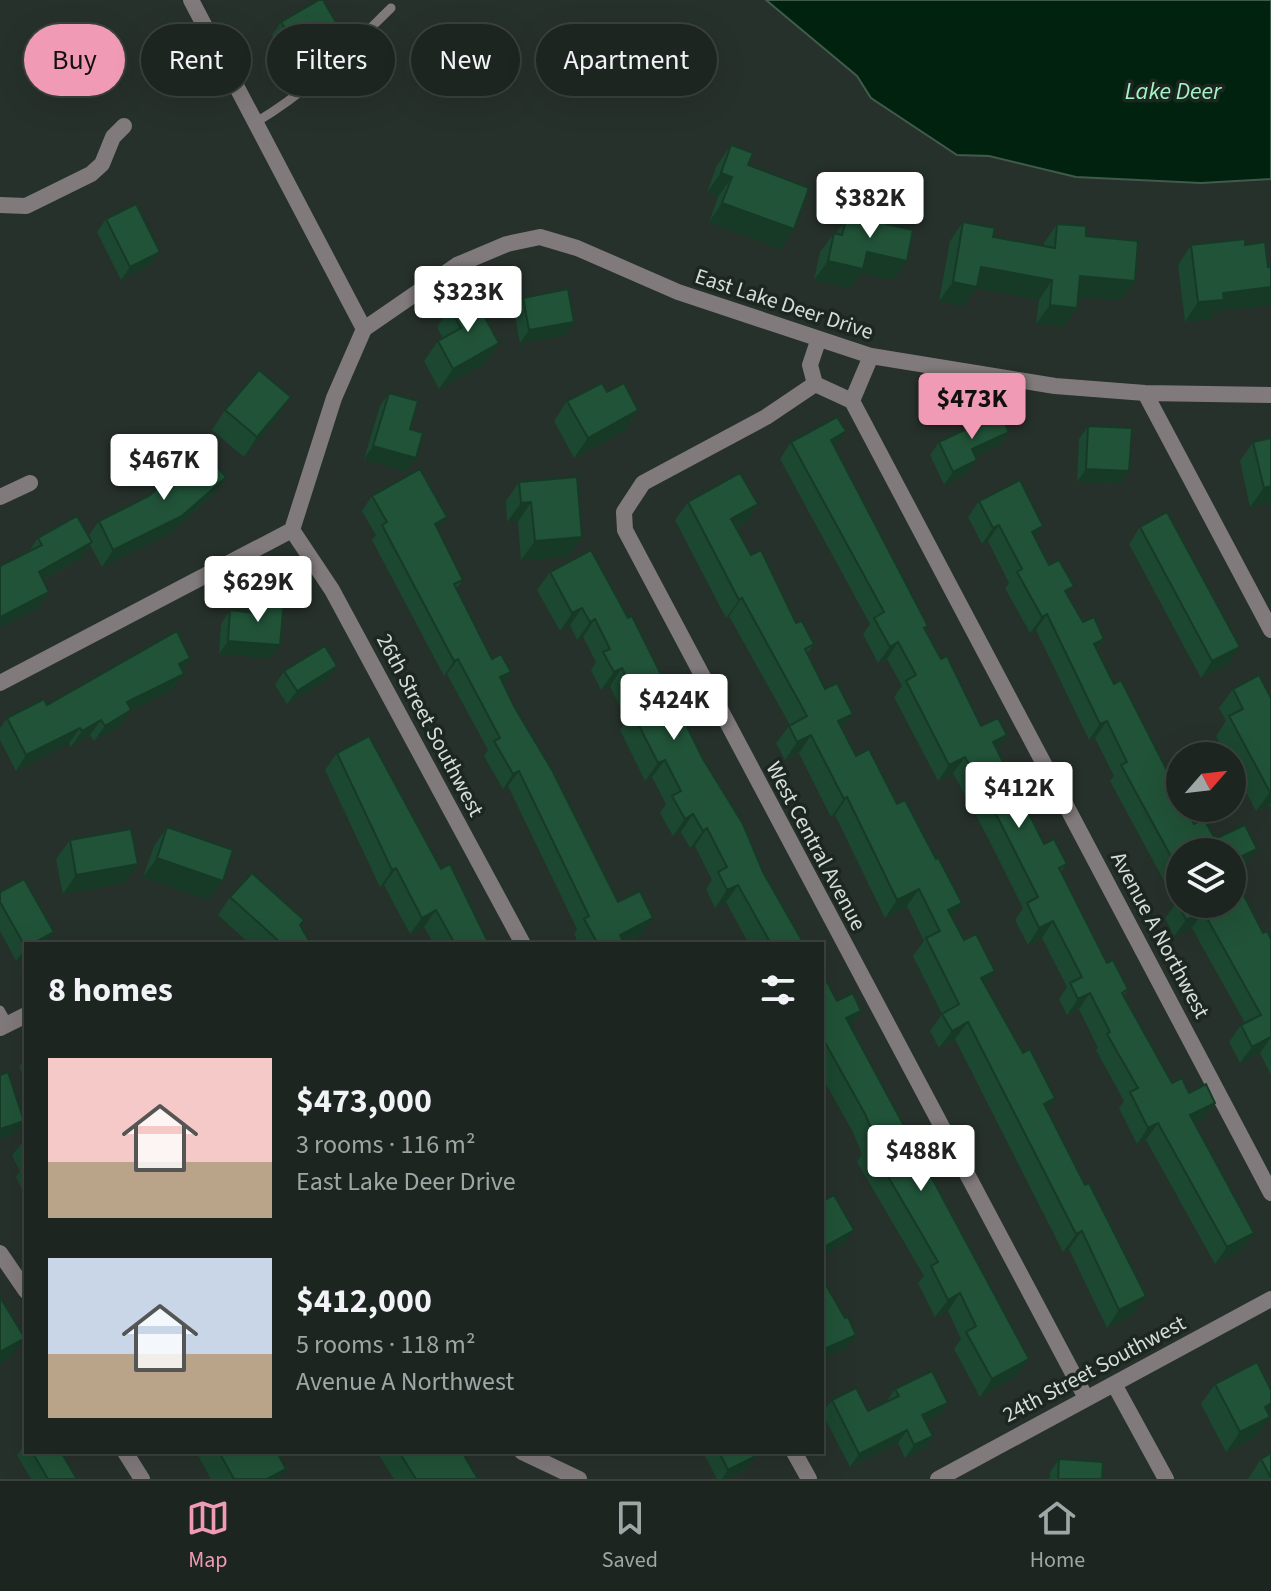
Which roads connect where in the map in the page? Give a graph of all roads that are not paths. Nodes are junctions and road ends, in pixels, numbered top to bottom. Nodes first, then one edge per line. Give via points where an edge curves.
1 (191, 0) edge
2 (391, 8) dead end
3 (256, 122) junction
4 (124, 126) dead end
5 (0, 205) edge
6 (364, 329) junction
7 (818, 341) junction
8 (871, 356) junction
9 (815, 384) junction
10 (1145, 393) junction
11 (1271, 395) edge
12 (852, 401) junction
13 (30, 483) dead end
14 (0, 497) edge
15 (292, 530) junction
16 (1271, 630) edge
17 (0, 683) edge
18 (522, 942) edge
19 (24, 1016) edge
20 (3, 1021) edge
21 (1271, 1193) edge
22 (0, 1253) edge
23 (24, 1288) edge
24 (1271, 1299) edge
25 (1114, 1384) junction
26 (1086, 1398) junction
27 (126, 1454) edge
28 (526, 1454) edge
29 (795, 1454) edge
30 (142, 1479) edge
31 (579, 1479) edge
32 (809, 1479) edge
33 (938, 1479) edge
34 (1166, 1479) edge

1 - 3 street
2 - 3 lane via 313,83
3 - 6 street
4 - 5 street via 91,174 26,206
6 - 7 street, East Lake Deer Drive via 457,265 540,237
6 - 15 street via 334,398
7 - 8 street, East Lake Deer Drive
7 - 9 street via 810,365
8 - 10 street, East Lake Deer Drive via 1019,382
8 - 12 street
9 - 12 street
9 - 26 street, West Central Avenue via 766,417 643,483 624,512 625,530
10 - 11 street, East Lake Deer Drive
10 - 16 street
12 - 21 street, Avenue A Northwest
13 - 14 street
15 - 17 street
15 - 18 street, 26th Street Southwest via 332,590
19 - 20 street
22 - 23 street
24 - 25 street, 24th Street Southwest
25 - 26 street, 24th Street Southwest
25 - 34 street
26 - 33 street, 24th Street Southwest
27 - 30 street
28 - 31 street
29 - 32 street

